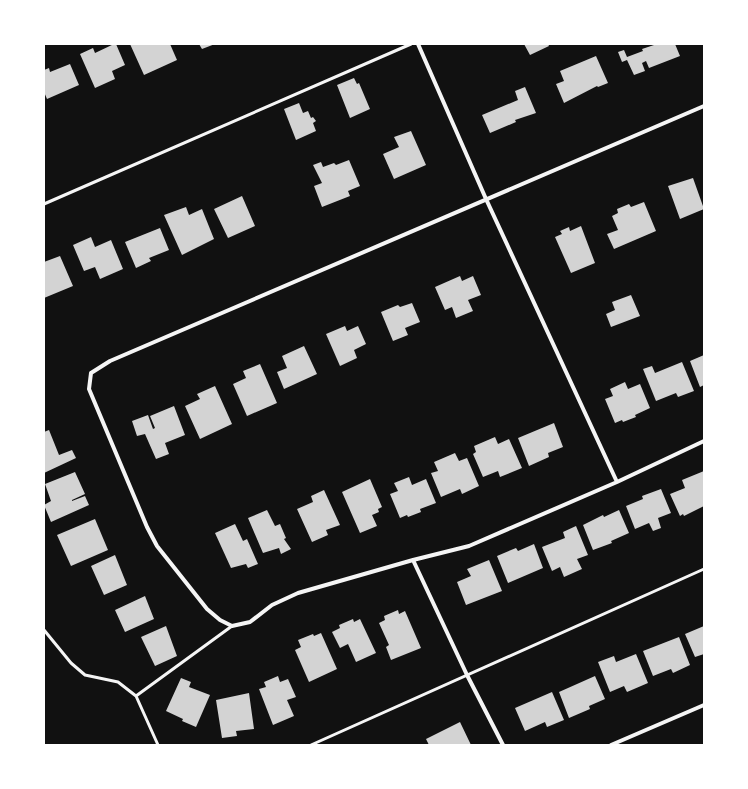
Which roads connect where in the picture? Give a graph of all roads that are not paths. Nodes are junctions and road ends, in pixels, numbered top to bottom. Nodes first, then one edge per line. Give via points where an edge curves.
1 (411, 44) edge
2 (418, 44) edge
3 (704, 106) edge
4 (486, 199) junction
5 (44, 204) edge
6 (704, 441) edge
7 (616, 482) junction
8 (413, 560) junction
9 (704, 569) edge
10 (232, 626) junction
11 (44, 630) edge
12 (467, 675) junction
13 (136, 696) junction
14 (704, 705) edge
15 (158, 745) edge
16 (311, 745) edge
17 (503, 745) edge
18 (611, 745) edge

1 - 5 lane
2 - 4 street
3 - 4 street
4 - 7 street
4 - 10 street via 110,361 91,373 89,389 147,527 158,546 207,609
6 - 7 street
7 - 8 street via 469,546
8 - 10 street via 298,593 272,605 250,622
8 - 12 street
9 - 12 lane
10 - 13 lane
11 - 13 lane via 71,663 85,675 118,682
12 - 16 lane
12 - 17 street
13 - 15 lane
14 - 18 street

